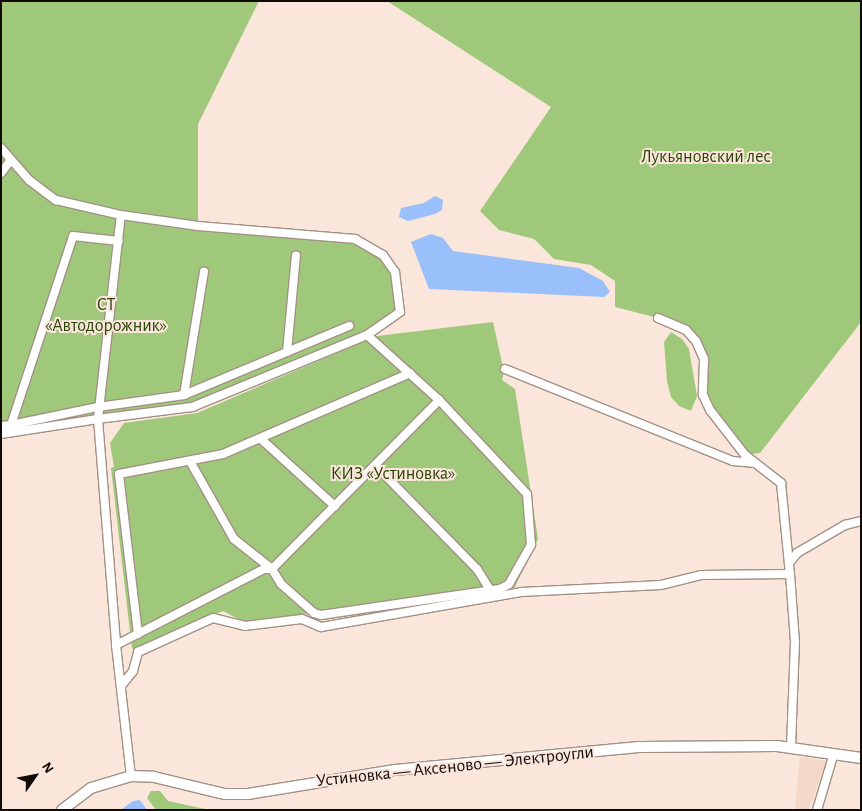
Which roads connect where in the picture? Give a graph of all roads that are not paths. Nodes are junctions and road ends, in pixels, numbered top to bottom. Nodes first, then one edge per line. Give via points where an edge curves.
1 (1, 148) edge
2 (10, 161) junction
3 (1, 173) edge
4 (120, 215) junction
5 (119, 242) junction
6 (296, 255) dead end
7 (204, 272) dead end
8 (658, 318) dead end
9 (349, 326) dead end
10 (367, 335) junction
11 (287, 352) junction
12 (506, 369) dead end
13 (410, 373) junction
14 (184, 395) junction
15 (439, 400) junction
16 (98, 407) junction
17 (98, 419) junction
18 (11, 425) junction
19 (1, 426) edge
20 (1, 434) edge
21 (262, 439) junction
22 (191, 463) junction
23 (755, 463) junction
24 (375, 465) junction
25 (335, 506) junction
26 (861, 521) edge
27 (789, 563) junction
28 (272, 569) junction
29 (790, 574) junction
30 (490, 590) junction
31 (138, 634) junction
32 (116, 645) junction
33 (122, 686) junction
34 (791, 747) junction
35 (834, 753) junction
36 (861, 758) edge
37 (130, 776) junction
38 (62, 810) edge
39 (817, 810) edge

1 - 2 street
2 - 3 street
2 - 4 street via 56,200
4 - 5 street
4 - 10 street via 198,226 355,239 383,255 395,272 400,312
5 - 16 street
5 - 18 street via 73,236
6 - 11 street
7 - 14 street
8 - 23 street via 686,330 696,340 704,359 703,395 745,455
9 - 11 street
10 - 13 street
10 - 17 street via 192,407
11 - 14 street
12 - 23 street via 733,461
13 - 15 street
13 - 21 street
14 - 16 street
15 - 24 street
15 - 30 street via 527,494 530,545 509,584
16 - 17 street
16 - 18 street
17 - 20 street
17 - 32 street
18 - 19 street
21 - 22 street
21 - 25 street
22 - 28 street via 234,539
22 - 31 street via 119,474 118,477
23 - 27 street via 781,483
24 - 25 street
24 - 30 street via 477,569
25 - 28 street
26 - 27 street via 845,525 797,553
27 - 29 street
28 - 30 street via 281,584 305,607 321,615
28 - 31 street via 264,569
29 - 33 street via 701,575 660,585 521,592 321,627 302,619 245,626 213,618 138,652 133,671
29 - 34 street via 795,642
31 - 32 street
32 - 33 street
33 - 37 street
34 - 35 main road, Устиновка — Аксеново — Электроугли
34 - 37 main road, Устиновка — Аксеново — Электроугли via 728,744 639,747 395,770 248,794 225,794 154,777
35 - 36 main road, Устиновка — Аксеново — Электроугли
35 - 39 street
37 - 38 main road, Устиновка — Аксеново — Электроугли via 91,788

